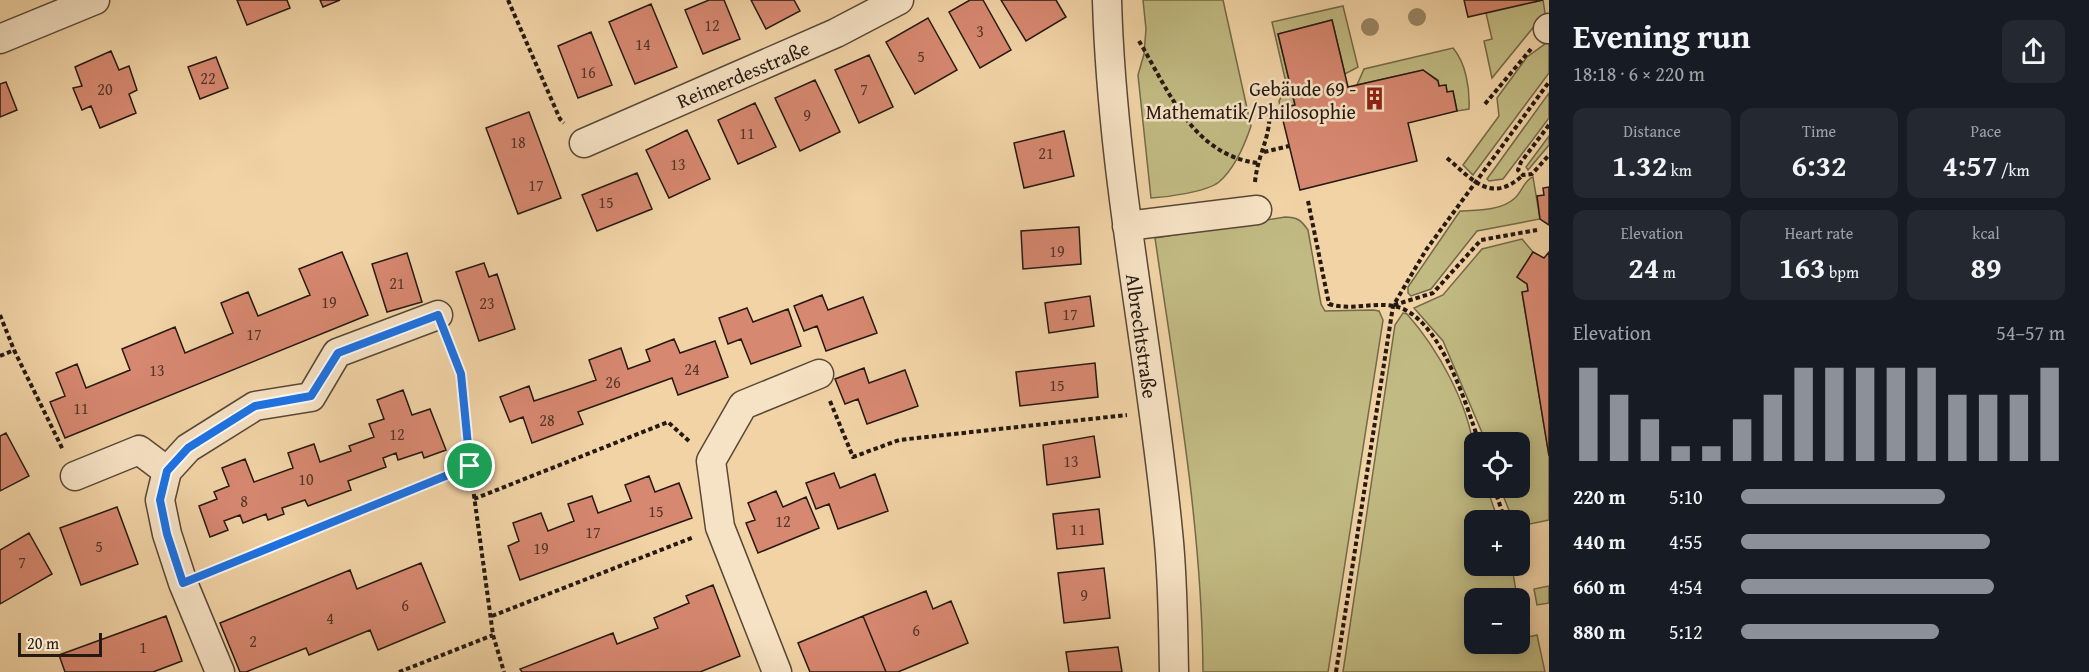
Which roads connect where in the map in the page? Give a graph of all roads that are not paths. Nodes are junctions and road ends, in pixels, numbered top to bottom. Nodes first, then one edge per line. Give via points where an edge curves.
1 (95, 0) edge
2 (899, 0) edge
3 (1107, 0) edge
4 (0, 39) edge
5 (584, 143) road end
6 (1257, 210) road end
7 (1127, 226) junction
8 (438, 315) road end
9 (819, 374) road end
10 (167, 471) junction
11 (75, 476) road end
12 (220, 672) edge
13 (777, 672) edge
14 (1174, 672) edge

1 - 4 street
2 - 5 street, Reimerdesstraße via 836,33
3 - 7 street, Albrechtstraße via 1108,60
6 - 7 street
7 - 14 street, Albrechtstraße via 1169,540
8 - 10 street via 338,353 311,396 255,406 188,448
9 - 13 street via 743,405 711,461 720,527
10 - 11 street via 139,450
10 - 12 street via 160,500 167,534

